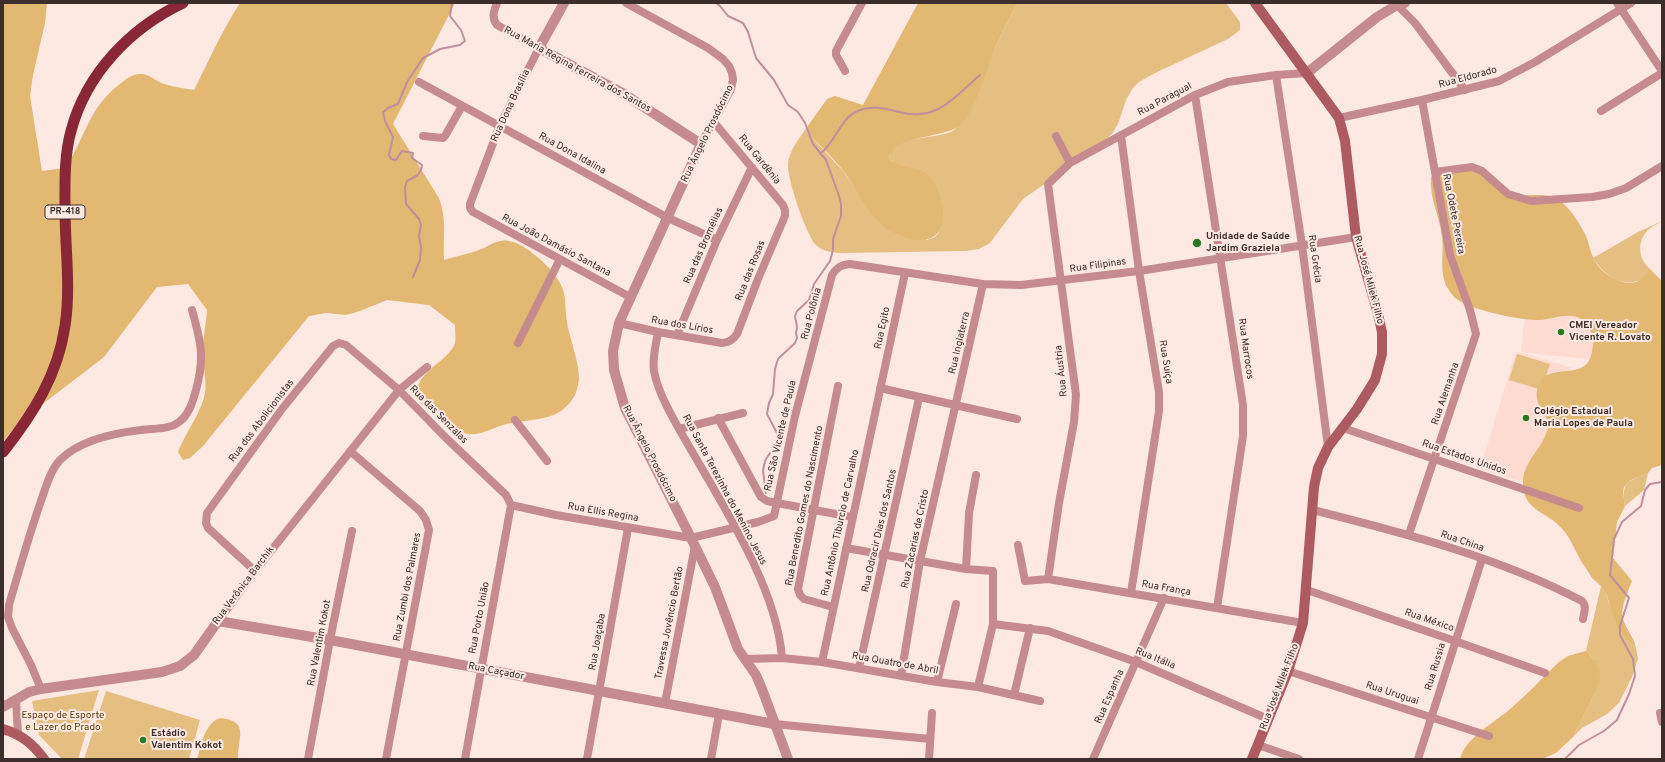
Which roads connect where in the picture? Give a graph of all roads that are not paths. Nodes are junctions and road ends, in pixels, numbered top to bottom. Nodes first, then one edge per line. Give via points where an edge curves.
1 (183, 3) edge
2 (497, 3) edge
3 (564, 3) edge
4 (626, 3) edge
5 (862, 3) edge
6 (1256, 3) edge
7 (1631, 3) edge
8 (1399, 4) edge
9 (1619, 6) edge
10 (539, 48) junction
11 (845, 71) dead end
12 (1662, 72) edge
13 (1307, 73) junction
14 (1276, 75) junction
15 (419, 82) dead end
16 (1465, 90) junction
17 (1195, 95) junction
18 (1422, 100) junction
19 (462, 106) junction
20 (1602, 111) dead end
21 (1339, 118) junction
22 (713, 121) junction
23 (500, 125) junction
24 (1121, 135) junction
25 (423, 136) dead end
26 (1056, 136) dead end
27 (701, 144) junction
28 (1070, 163) junction
29 (1662, 166) edge
30 (752, 167) junction
31 (1435, 172) junction
32 (1048, 184) joint
33 (473, 212) joint
34 (785, 216) joint
35 (668, 218) junction
36 (1356, 237) junction
37 (717, 240) junction
38 (1302, 245) junction
39 (1221, 258) junction
40 (560, 259) junction
41 (842, 264) joint
42 (1139, 271) junction
43 (905, 273) junction
44 (1061, 282) junction
45 (983, 284) junction
46 (630, 297) junction
47 (192, 310) dead end
48 (619, 323) junction
49 (658, 332) junction
50 (737, 334) joint
51 (677, 335) junction
52 (518, 343) dead end
53 (346, 345) joint
54 (1471, 352) joint
55 (427, 367) dead end
56 (806, 373) joint
57 (838, 386) dead end
58 (880, 388) junction
59 (399, 390) junction
60 (919, 398) junction
61 (955, 406) junction
62 (743, 413) dead end
63 (718, 418) junction
64 (1017, 419) dead end
65 (515, 420) dead end
66 (1343, 428) junction
67 (679, 429) junction
68 (1328, 447) junction
69 (350, 450) junction
70 (3, 452) edge
71 (1435, 459) junction
72 (547, 461) dead end
73 (976, 475) dead end
74 (777, 503) junction
75 (511, 505) junction
76 (1579, 508) dead end
77 (815, 510) junction
78 (1313, 510) junction
79 (852, 517) junction
80 (735, 527) junction
81 (628, 528) junction
82 (352, 531) dead end
83 (1409, 534) junction
84 (693, 542) junction
85 (1018, 545) dead end
86 (846, 548) junction
87 (885, 555) junction
88 (1482, 559) junction
89 (920, 561) junction
90 (966, 569) junction
91 (255, 571) junction
92 (1048, 579) junction
93 (1307, 590) junction
94 (1131, 593) junction
95 (1164, 598) junction
96 (956, 604) dead end
97 (833, 607) junction
98 (1217, 608) junction
99 (1583, 619) dead end
100 (218, 621) junction
101 (1303, 623) junction
102 (993, 624) junction
103 (1030, 628) junction
104 (330, 640) junction
105 (1455, 641) junction
106 (405, 654) junction
107 (782, 658) junction
108 (745, 659) junction
109 (822, 662) junction
110 (1136, 662) junction
111 (859, 668) junction
112 (480, 669) junction
113 (1288, 671) junction
114 (1545, 673) dead end
115 (901, 676) junction
116 (937, 682) junction
117 (978, 687) junction
118 (40, 688) junction
119 (599, 692) junction
120 (1014, 695) junction
121 (16, 700) junction
122 (1040, 701) dead end
123 (665, 704) junction
124 (3, 707) edge
125 (932, 713) dead end
126 (1660, 713) dead end
127 (719, 714) junction
128 (1268, 718) junction
129 (1432, 718) junction
130 (1662, 722) edge
131 (774, 724) junction
132 (3, 729) edge
133 (18, 734) junction
134 (1489, 736) dead end
135 (930, 739) junction
136 (1258, 745) junction
137 (44, 759) edge
138 (308, 759) edge
139 (386, 759) edge
140 (465, 759) edge
141 (587, 759) edge
142 (711, 759) edge
143 (788, 759) edge
144 (929, 759) edge
145 (1093, 759) edge
146 (1252, 759) edge
147 (1299, 759) edge
148 (1418, 759) edge

1 - 70 highway, PR-418 via 169,9 141,28 110,57 80,104 70,131 65,162 69,276 65,327 56,364 43,395
2 - 10 street, Rua Maria Regina Ferreira dos Santos via 493,21
3 - 10 street, Rua Dona Brasília
4 - 22 street, Rua Ângelo Prosdócimo via 708,48 729,66 733,80
5 - 11 street via 836,51 836,56
6 - 13 main road, Rua José Milek Filho
7 - 9 street, Rua Eldorado
8 - 13 street via 1377,17
8 - 16 street
9 - 12 street
9 - 16 street, Rua Eldorado via 1535,62 1499,81
10 - 23 street, Rua Dona Brasília
10 - 27 street, Rua Maria Regina Ferreira dos Santos via 624,94
12 - 20 street
13 - 14 street, Rua Paragual
13 - 21 main road, Rua José Milek Filho
14 - 17 street, Rua Paragual via 1228,82
14 - 38 street, Rua Grécia
15 - 19 street, Rua Dona Idalina
16 - 18 street, Rua Eldorado
17 - 24 street, Rua Paragual
17 - 39 street, Rua Marrocos
18 - 21 street, Rua Eldorado
18 - 31 street, Rua Odete Pereira
19 - 23 street, Rua Dona Idalina
19 - 25 street via 446,136
21 - 36 main road, Rua José Milek Filho via 1345,140
22 - 27 street, Rua Ângelo Prosdócimo
22 - 30 street, Rua Gardênia
23 - 33 street, Rua Dona Brasília via 470,204
23 - 35 street, Rua Dona Idalina
24 - 28 street, Rua Paragual
24 - 42 street, Rua Suíça
26 - 28 street
27 - 35 street, Rua Ângelo Prosdócimo
28 - 32 street, Rua Paragual
29 - 31 street via 1626,188 1609,194 1531,201 1508,194 1482,171 1472,167
30 - 34 street, Rua Gardênia via 783,205
30 - 37 street, Rua das Bromélias
31 - 54 street, Rua Odete Pereira via 1450,255 1476,334
32 - 44 street, Rua Áustria
33 - 40 street, Rua João Damásio Santana
34 - 50 street, Rua das Rosas
35 - 37 street, Rua Dona Idalina
35 - 46 street, Rua Ângelo Prosdócimo
36 - 38 street, Rua Filipinas
36 - 66 main road, Rua José Milek Filho via 1382,332 1382,354 1375,380
37 - 51 street, Rua das Bromélias
38 - 39 street, Rua Filipinas
38 - 68 street, Rua Grécia
39 - 42 street, Rua Filipinas
39 - 98 street, Rua Marrocos via 1243,405 1243,436
40 - 46 street, Rua João Damásio Santana
40 - 52 street
41 - 43 street, Rua Filipinas
41 - 56 street, Rua Polônia via 832,275
42 - 44 street, Rua Filipinas
42 - 94 street, Rua Suíça via 1159,392 1159,410
43 - 45 street, Rua Filipinas
43 - 58 street, Rua Egito
44 - 45 street, Rua Filipinas via 1021,286
44 - 92 street, Rua Áustria via 1075,402 1074,422 1058,503
45 - 61 street, Rua Inglaterra
46 - 48 street, Rua Ângelo Prosdócimo
47 - 118 street via 202,357 199,381 186,415 168,427 93,440 74,448 59,461 49,478 29,533 8,617
48 - 49 street, Rua dos Lírios
48 - 84 street, Rua Ângelo Prosdócimo via 613,351 624,408
49 - 51 street, Rua dos Lírios
49 - 67 street, Rua Santa Terezinha do Menino Jesus via 654,370 657,383
50 - 51 street, Rua dos Lírios via 728,343
53 - 59 street, Rua das Senzalas
53 - 91 street, Rua dos Abolicionistas via 339,343 333,346 282,409 207,513 208,528
54 - 71 street, Rua Alemanha
55 - 59 street, Rua Verônica Barchik
56 - 74 street, Rua São Vicente de Paula
57 - 77 street, Rua Benedito Gomes do Nascimento
58 - 60 street
58 - 79 street, Rua Antônio Tiburcio de Carvalho
59 - 69 street, Rua Verônica Barchik
59 - 75 street, Rua das Senzalas via 506,495
60 - 61 street
60 - 87 street, Rua Odracir Dias dos Santos
61 - 64 street
61 - 89 street, Rua Zacarias de Cristo
62 - 63 street
63 - 67 street
63 - 74 street via 761,497
65 - 72 street
66 - 68 main road, Rua José Milek Filho
66 - 71 street, Rua Estados Unidos
67 - 80 street, Rua Santa Terezinha do Menino Jesus
68 - 78 main road, Rua José Milek Filho via 1317,474
69 - 91 street, Rua Verônica Barchik
69 - 106 street, Rua Zumbi dos Palmares via 420,511 429,530
71 - 76 street, Rua Estados Unidos
71 - 83 street, Rua Alemanha
73 - 90 street via 969,513
74 - 77 street
74 - 80 street, Rua São Vicente de Paula via 774,516
75 - 81 street, Rua Ellis Regina
75 - 112 street, Rua Porto União
77 - 79 street
77 - 97 street, Rua Benedito Gomes do Nascimento via 798,589 804,599
78 - 83 street, Rua China
78 - 93 main road, Rua José Milek Filho
79 - 86 street, Rua Antônio Tiburcio de Carvalho
80 - 84 street
80 - 107 street, Rua Santa Terezinha do Menino Jesus via 763,585 780,637
81 - 84 street, Rua Ellis Regina
81 - 119 street, Rua Joaçaba
82 - 104 street, Rua Valentim Kokot
83 - 88 street, Rua China
84 - 108 street, Rua Ângelo Prosdócimo
84 - 123 street, Travessa Jovêncio Bertão
85 - 92 street, Rua França via 1025,581
86 - 87 street
86 - 97 street, Rua Antônio Tiburcio de Carvalho
87 - 89 street
87 - 111 street, Rua Odracir Dias dos Santos
88 - 99 street, Rua China via 1582,600 1585,608
88 - 105 street, Rua Russia
89 - 90 street
89 - 115 street, Rua Zacarias de Cristo
90 - 102 street via 994,571
91 - 100 street, Rua Verônica Barchik
92 - 94 street, Rua França
93 - 101 main road, Rua José Milek Filho
93 - 105 street, Rua México
94 - 95 street, Rua França
95 - 98 street, Rua França
95 - 110 street, Rua Espanha
96 - 116 street
97 - 109 street, Rua Antônio Tiburcio de Carvalho
98 - 101 street, Rua França
100 - 104 street, Rua Caçador
100 - 118 street, Rua Verônica Barchik via 194,655 180,666 162,672
101 - 113 main road, Rua José Milek Filho
102 - 103 street, Rua Itália
102 - 117 street
103 - 110 street, Rua Itália via 1048,631
103 - 120 street
104 - 106 street, Rua Caçador
104 - 138 street, Rua Valentim Kokot
105 - 114 street, Rua México
105 - 129 street, Rua Russia
106 - 112 street, Rua Caçador
106 - 139 street, Rua Zumbi dos Palmares
107 - 108 street, Rua Quatro de Abril
107 - 109 street, Rua Quatro de Abril
108 - 131 street, Rua Ângelo Prosdócimo via 762,689
109 - 111 street, Rua Quatro de Abril
110 - 128 street, Rua Itália
110 - 145 street, Rua Espanha
111 - 115 street, Rua Quatro de Abril
112 - 119 street, Rua Caçador
112 - 140 street, Rua Porto União
113 - 128 main road, Rua José Milek Filho
113 - 129 street, Rua Uruguai
115 - 116 street, Rua Quatro de Abril
116 - 117 street, Rua Quatro de Abril
117 - 120 street, Rua Quatro de Abril
118 - 121 street, Rua Verônica Barchik
119 - 123 street, Rua Caçador
119 - 141 street, Rua Joaçaba
120 - 122 street, Rua Quatro de Abril
121 - 124 street, Rua Verônica Barchik
121 - 133 street
123 - 127 street, Rua Caçador
125 - 135 street
126 - 130 street
127 - 131 street, Rua Caçador
127 - 142 street
128 - 136 main road, Rua José Milek Filho
129 - 134 street, Rua Uruguai
129 - 148 street, Rua Russia
131 - 135 street
131 - 143 street, Rua Ângelo Prosdócimo
132 - 133 main road
133 - 137 main road via 36,748
135 - 144 street
136 - 146 main road, Rua José Milek Filho
136 - 147 street

